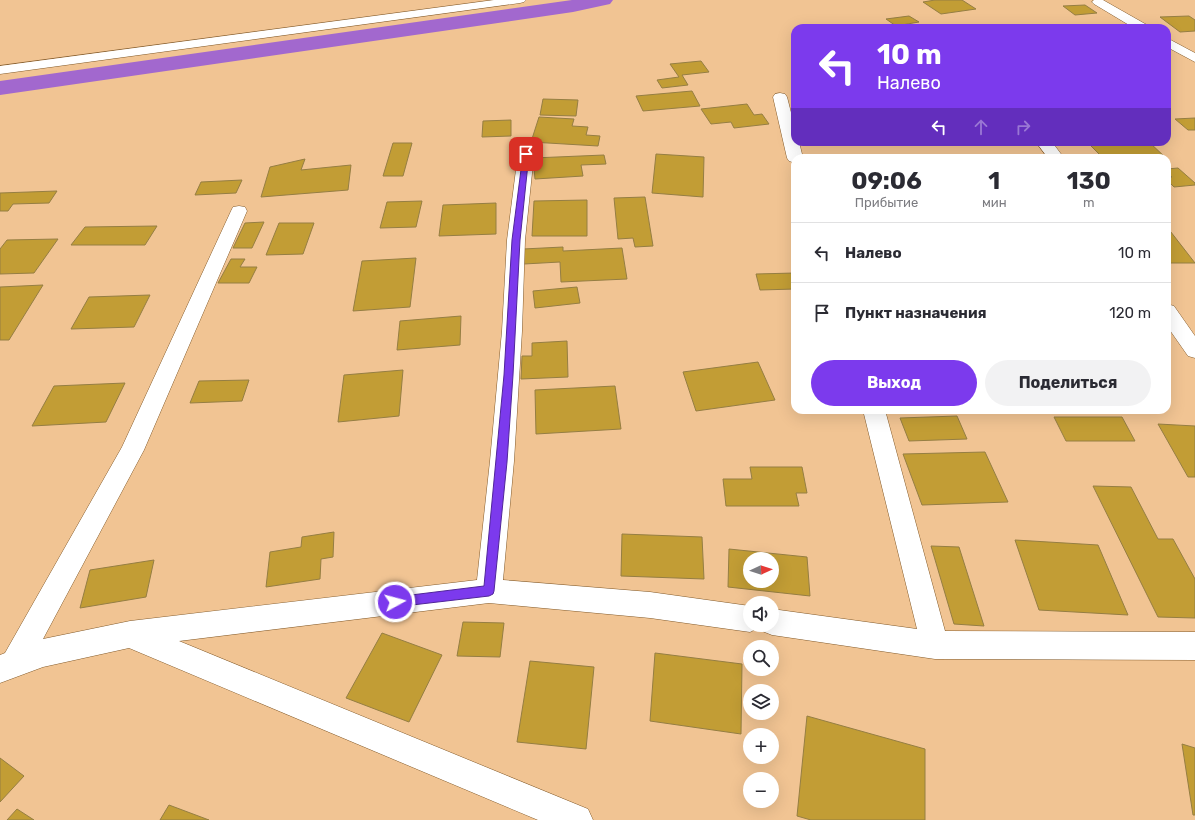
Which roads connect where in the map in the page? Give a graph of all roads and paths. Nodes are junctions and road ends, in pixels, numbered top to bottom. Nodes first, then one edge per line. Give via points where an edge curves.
1 (520, 0) edge
2 (1098, 2) dead end
3 (1136, 24) edge
4 (1171, 44) edge
5 (1195, 58) edge
6 (0, 70) edge
7 (780, 97) dead end
8 (791, 142) edge
9 (526, 154) dead end
10 (239, 211) dead end
11 (1171, 317) edge
12 (1195, 351) edge
13 (875, 414) edge
14 (489, 591) junction
15 (743, 618) edge
16 (779, 623) edge
17 (130, 634) junction
18 (935, 645) junction
19 (1145, 646) junction
20 (1195, 646) edge
21 (1195, 660) edge
22 (8, 666) edge
23 (577, 820) edge

1 - 6 street
2 - 3 street
4 - 5 street
7 - 8 street
9 - 14 street via 516,240 512,331
10 - 22 street via 132,450
11 - 12 street
13 - 18 street
14 - 15 street via 650,605
14 - 17 street
16 - 18 street
17 - 22 street via 43,653
17 - 23 street
18 - 19 street
19 - 20 street
19 - 21 street

